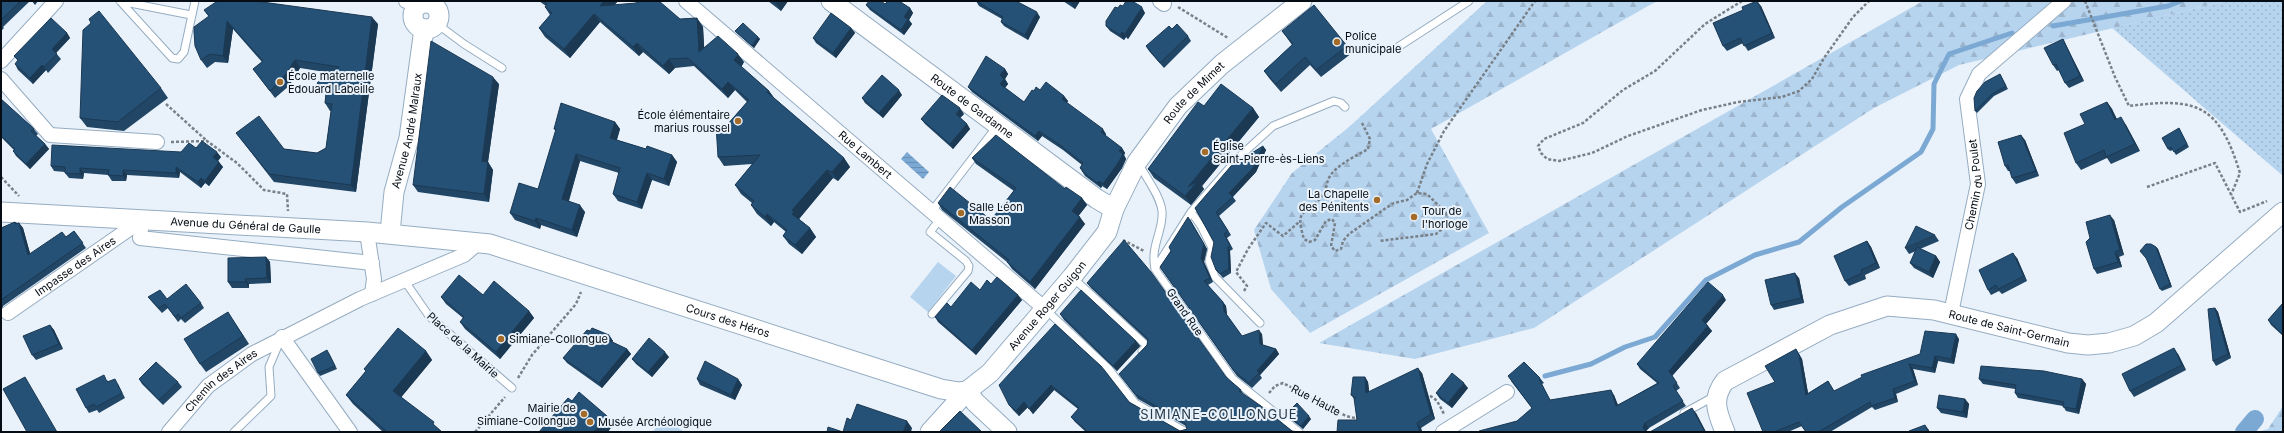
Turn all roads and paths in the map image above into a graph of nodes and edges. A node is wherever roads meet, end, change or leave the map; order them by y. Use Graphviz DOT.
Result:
graph roads {
  1 [pos="56,1"];
  2 [pos="120,1"];
  3 [pos="195,1"];
  4 [pos="686,1"];
  5 [pos="831,1"];
  6 [pos="1302,1"];
  7 [pos="1469,1"];
  8 [pos="1535,1"];
  9 [pos="1742,1"];
  10 [pos="1869,1"];
  11 [pos="2064,1"];
  12 [pos="2085,1"];
  13 [pos="425,3"];
  14 [pos="1162,3"];
  15 [pos="191,15"];
  16 [pos="430,26"];
  17 [pos="1244,47"];
  18 [pos="1398,47"];
  19 [pos="1,61"];
  20 [pos="502,68"];
  21 [pos="1,79"];
  22 [pos="166,104"];
  23 [pos="1345,107"];
  24 [pos="1362,123"];
  25 [pos="998,125"];
  26 [pos="207,141"];
  27 [pos="157,142"];
  28 [pos="1137,162"];
  29 [pos="2146,187"];
  30 [pos="1417,193"];
  31 [pos="2231,194"];
  32 [pos="2277,206"];
  33 [pos="1114,209"];
  34 [pos="1,212"];
  35 [pos="1191,212"];
  36 [pos="937,214"];
  37 [pos="142,220"];
  38 [pos="1299,222"];
  39 [pos="289,228"];
  40 [pos="367,232"];
  41 [pos="1107,232"];
  42 [pos="390,234"];
  43 [pos="1379,241"];
  44 [pos="484,243"];
  45 [pos="1152,256"];
  46 [pos="372,264"];
  47 [pos="1155,269"];
  48 [pos="589,276"];
  49 [pos="1072,277"];
  50 [pos="404,280"];
  51 [pos="1231,295"];
  52 [pos="366,296"];
  53 [pos="1044,308"];
  54 [pos="8,313"];
  55 [pos="932,314"];
  56 [pos="1951,314"];
  57 [pos="1260,324"];
  58 [pos="282,338"];
  59 [pos="1137,356"];
  60 [pos="512,388"];
  61 [pos="967,391"];
  62 [pos="1507,392"];
  63 [pos="1423,395"];
  64 [pos="1716,396"];
  65 [pos="1262,401"];
  66 [pos="1676,417"];
  67 [pos="1363,419"];
  68 [pos="1447,430"];
  69 [pos="169,432"];
  70 [pos="234,432"];
  71 [pos="350,432"];
  72 [pos="475,432"];
  73 [pos="930,432"];
  74 [pos="1007,432"];
  75 [pos="1186,432"];
  76 [pos="1299,432"];
  77 [pos="1725,432"];
  1 -- 19 [label="street"];
  2 -- 15 [label="lane"];
  2 -- 15 [label="lane"];
  3 -- 15 [label="lane"];
  4 -- 36 [label="street, Rue Lambert"];
  5 -- 25 [label="main road, Route de Gardanne"];
  6 -- 17 [label="main road, Route de Mimet"];
  7 -- 18 [label="lane"];
  8 -- 30 [label="path"];
  9 -- 10 [label="path"];
  11 -- 56 [label="street, Chemin du Poulet"];
  12 -- 31 [label="path"];
  13 -- 16 [label="main road, Avenue André Malraux"];
  14 -- 17 [label="path"];
  16 -- 20 [label="lane"];
  16 -- 42 [label="main road, Avenue André Malraux"];
  17 -- 28 [label="main road, Route de Mimet"];
  21 -- 27 [label="street"];
  22 -- 26 [label="path"];
  23 -- 35 [label="lane"];
  24 -- 38 [label="path"];
  25 -- 33 [label="main road, Route de Gardanne"];
  25 -- 36 [label="lane"];
  26 -- 27 [label="path"];
  26 -- 39 [label="path"];
  28 -- 33 [label="main road, Route de Mimet"];
  28 -- 45 [label="lane, Grand Rue"];
  29 -- 31 [label="path"];
  30 -- 38 [label="path"];
  30 -- 43 [label="path"];
  31 -- 32 [label="path"];
  32 -- 56 [label="main road, Route de Saint-Germain"];
  33 -- 41 [label="main road, Avenue Roger Guigon"];
  34 -- 37 [label="main road, Avenue du Général de Gaulle"];
  35 -- 47 [label="lane"];
  35 -- 51 [label="lane"];
  36 -- 53 [label="street, Rue Lambert"];
  36 -- 55 [label="lane"];
  37 -- 39 [label="main road, Avenue du Général de Gaulle"];
  37 -- 46 [label="street"];
  37 -- 54 [label="street, Impasse des Aires"];
  38 -- 51 [label="path"];
  39 -- 40 [label="main road, Avenue du Général de Gaulle"];
  40 -- 42 [label="main road, Avenue du Général de Gaulle"];
  40 -- 46 [label="street"];
  41 -- 45 [label="path"];
  41 -- 49 [label="main road, Avenue Roger Guigon"];
  42 -- 44 [label="main road, Avenue du Général de Gaulle"];
  44 -- 48 [label="main road, Cours des Héros"];
  44 -- 50 [label="street, Chemin des Aires"];
  45 -- 47 [label="lane, Grand Rue"];
  46 -- 52 [label="street"];
  47 -- 65 [label="lane, Grand Rue"];
  48 -- 60 [label="path"];
  48 -- 61 [label="main road, Cours des Héros"];
  49 -- 53 [label="main road, Avenue Roger Guigon"];
  49 -- 59 [label="lane"];
  50 -- 52 [label="street, Chemin des Aires"];
  50 -- 60 [label="lane, Place de la Mairie"];
  51 -- 57 [label="lane"];
  52 -- 58 [label="street, Chemin des Aires"];
  53 -- 61 [label="main road, Avenue Roger Guigon"];
  53 -- 75 [label="lane"];
  56 -- 64 [label="main road, Route de Saint-Germain"];
  58 -- 69 [label="street, Chemin des Aires"];
  58 -- 70 [label="lane"];
  58 -- 71 [label="street"];
  60 -- 72 [label="path"];
  61 -- 73 [label="main road, Avenue Roger Guigon"];
  61 -- 74 [label="main road"];
  62 -- 68 [label="street"];
  63 -- 68 [label="path"];
  64 -- 66 [label="lane"];
  64 -- 77 [label="main road"];
  65 -- 67 [label="path, Rue Haute"];
  65 -- 76 [label="lane, Grand Rue"];
}
